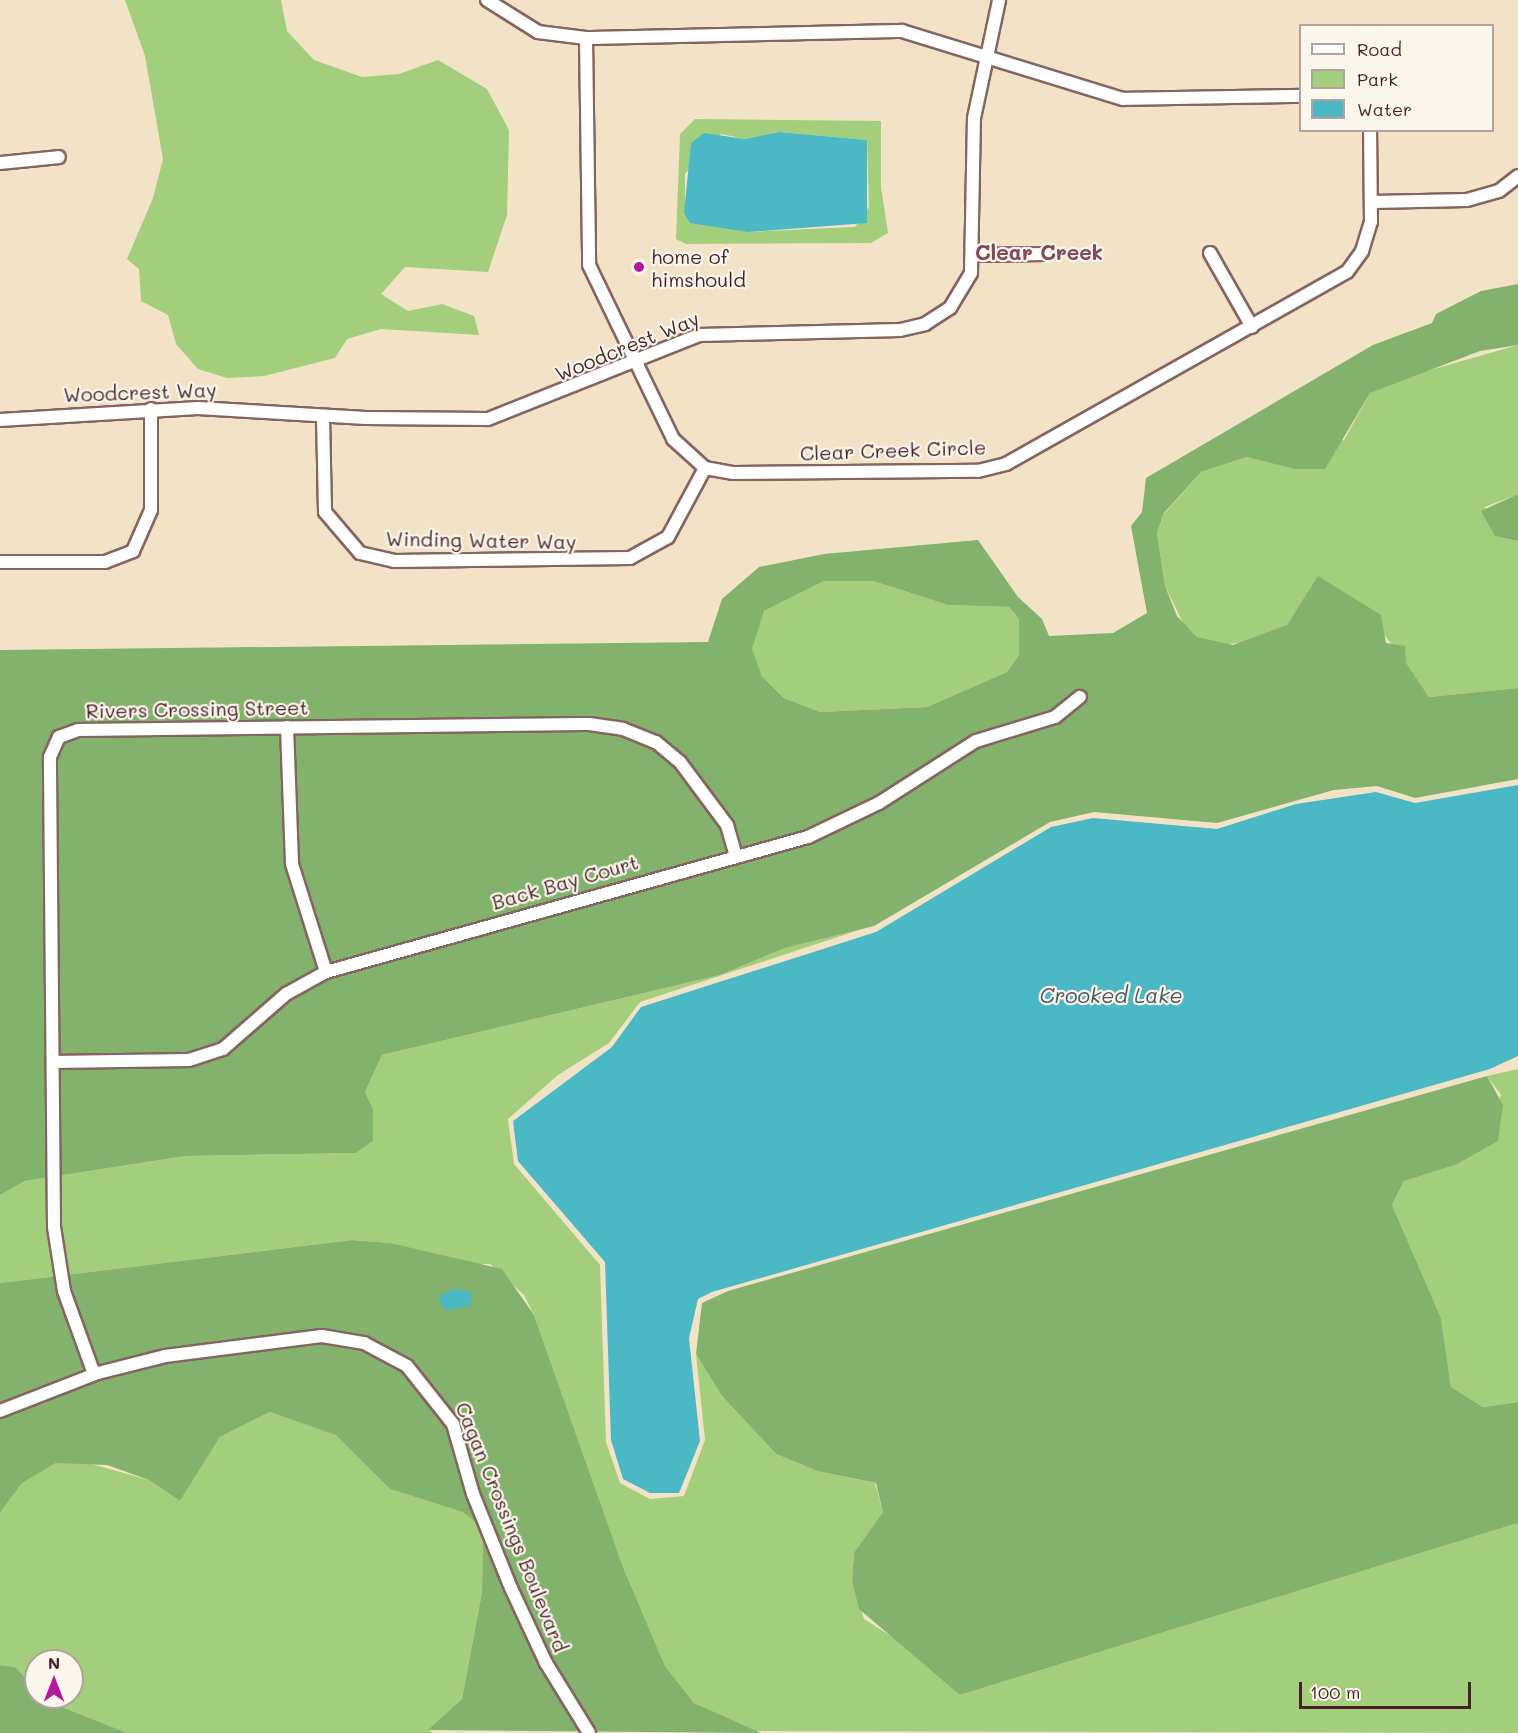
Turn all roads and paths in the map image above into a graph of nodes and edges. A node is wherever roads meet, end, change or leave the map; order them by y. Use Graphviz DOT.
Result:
graph roads {
  1 [pos="487,0"];
  2 [pos="999,0"];
  3 [pos="586,38"];
  4 [pos="988,56"];
  5 [pos="1299,96"];
  6 [pos="1370,132"];
  7 [pos="60,157"];
  8 [pos="0,163"];
  9 [pos="1518,176"];
  10 [pos="1372,202"];
  11 [pos="1210,253"];
  12 [pos="1045,254"];
  13 [pos="974,255"];
  14 [pos="1252,327"];
  15 [pos="636,361"];
  16 [pos="151,409"];
  17 [pos="323,416"];
  18 [pos="0,420"];
  19 [pos="705,468"];
  20 [pos="0,562"];
  21 [pos="1080,697"];
  22 [pos="287,727"];
  23 [pos="736,857"];
  24 [pos="326,972"];
  25 [pos="53,1062"];
  26 [pos="94,1374"];
  27 [pos="0,1411"];
  28 [pos="589,1733"];
  1 -- 3 [label="street"];
  2 -- 4 [label="street, Woodcrest Way"];
  3 -- 4 [label="street"];
  3 -- 15 [label="street"];
  4 -- 5 [label="street"];
  4 -- 13 [label="street, Woodcrest Way"];
  6 -- 10 [label="street, Clear Creek Circle"];
  7 -- 8 [label="street"];
  9 -- 10 [label="street"];
  10 -- 14 [label="street, Clear Creek Circle"];
  11 -- 14 [label="street"];
  12 -- 13 [label="street"];
  13 -- 15 [label="street, Woodcrest Way"];
  14 -- 19 [label="street, Clear Creek Circle"];
  15 -- 17 [label="street, Woodcrest Way"];
  15 -- 19 [label="street"];
  16 -- 17 [label="street, Woodcrest Way"];
  16 -- 18 [label="street, Woodcrest Way"];
  16 -- 20 [label="street"];
  17 -- 19 [label="street, Winding Water Way"];
  21 -- 23 [label="street, Back Bay Court"];
  22 -- 23 [label="street, Rivers Crossing Street"];
  22 -- 24 [label="street"];
  22 -- 25 [label="street, Rivers Crossing Street"];
  23 -- 24 [label="street, Back Bay Court"];
  24 -- 25 [label="street, Back Bay Court"];
  25 -- 26 [label="street, Rivers Crossing Street"];
  26 -- 27 [label="street, Cagan Crossings Boulevard"];
  26 -- 28 [label="street, Cagan Crossings Boulevard"];
}
